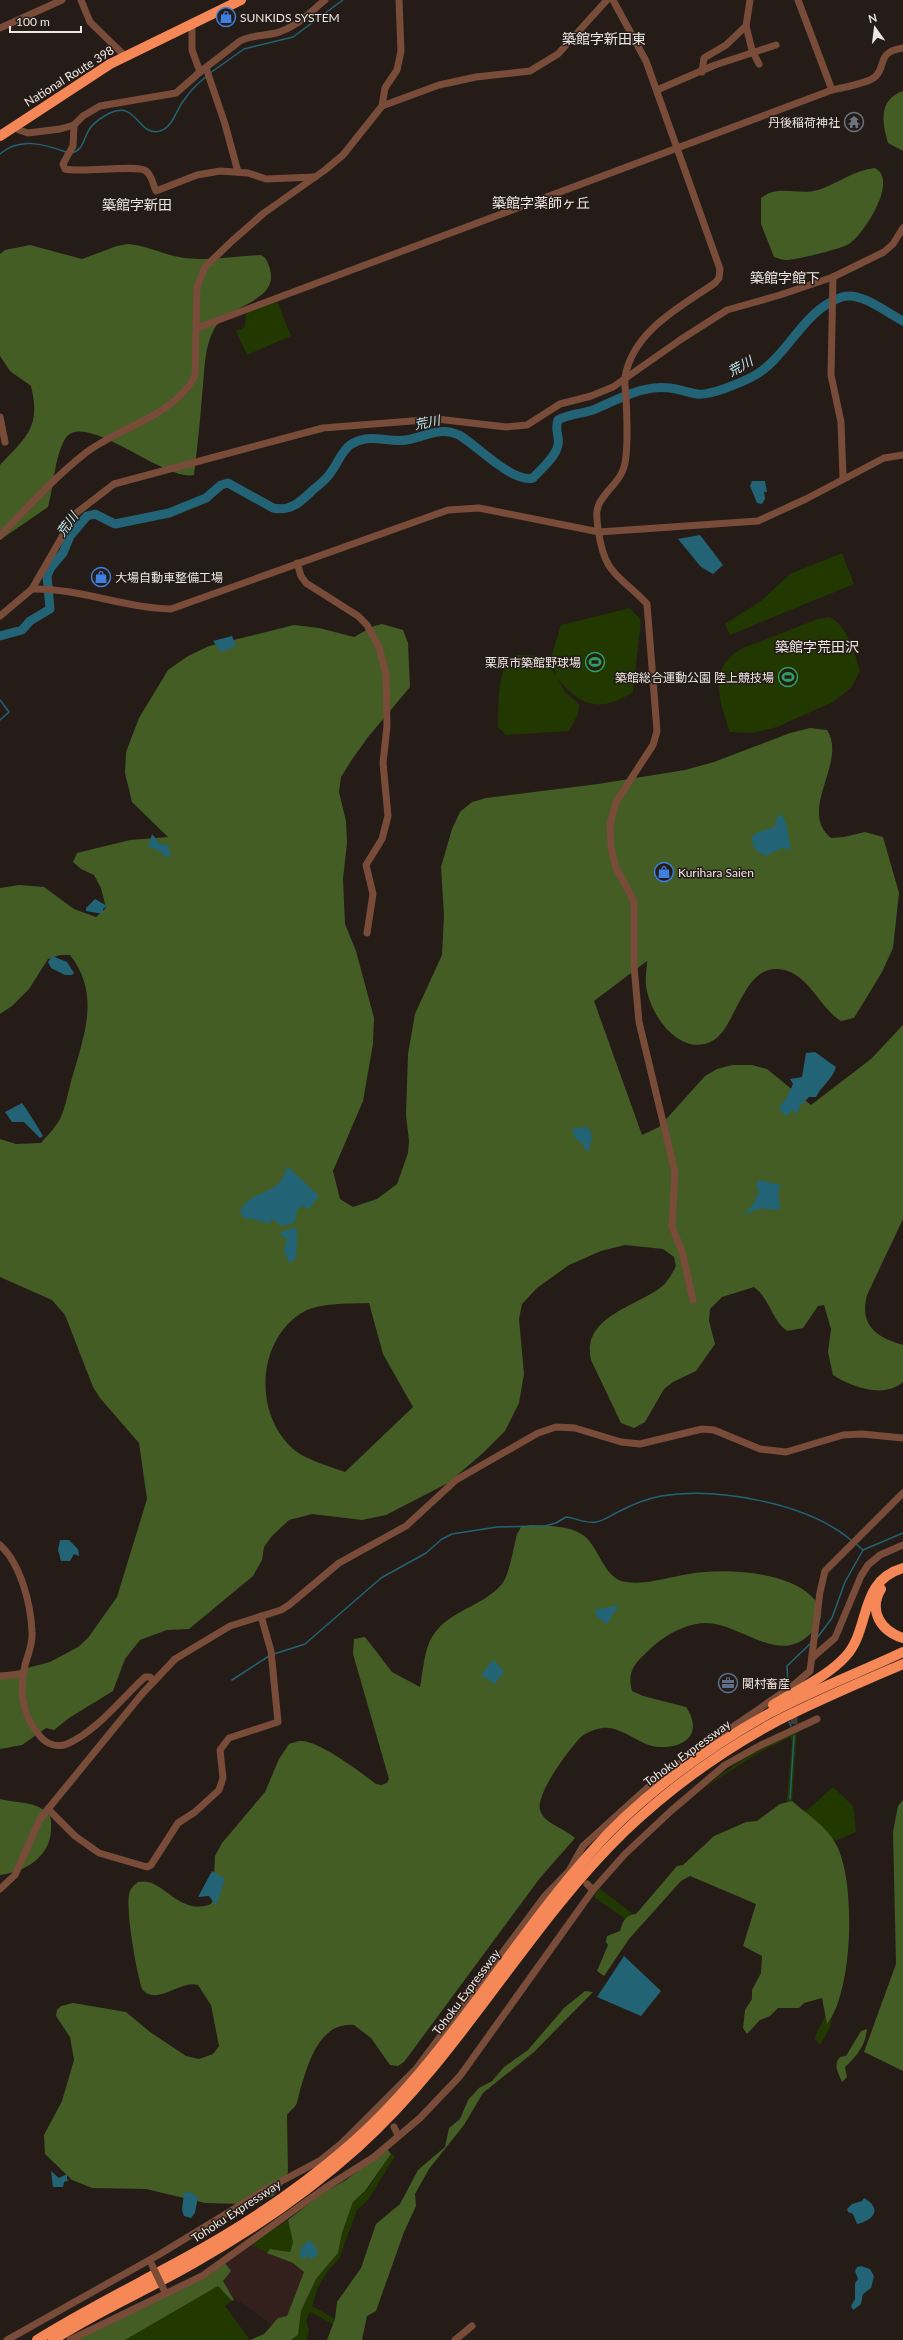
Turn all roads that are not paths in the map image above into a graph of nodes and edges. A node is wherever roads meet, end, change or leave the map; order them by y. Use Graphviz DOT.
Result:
graph roads {
  1 [pos="62,0"];
  2 [pos="81,0"];
  3 [pos="241,0"];
  4 [pos="325,0"];
  5 [pos="399,0"];
  6 [pos="607,0"];
  7 [pos="613,0"];
  8 [pos="750,0"];
  9 [pos="798,0"];
  10 [pos="192,24"];
  11 [pos="746,26"];
  12 [pos="0,28"];
  13 [pos="776,45"];
  14 [pos="903,48"];
  15 [pos="754,53"];
  16 [pos="125,56"];
  17 [pos="759,64"];
  18 [pos="206,72"];
  19 [pos="702,72"];
  20 [pos="657,90"];
  21 [pos="832,90"];
  22 [pos="382,106"];
  23 [pos="18,124"];
  24 [pos="74,125"];
  25 [pos="0,136"];
  26 [pos="678,148"];
  27 [pos="238,172"];
  28 [pos="316,177"];
  29 [pos="903,228"];
  30 [pos="833,277"];
  31 [pos="197,328"];
  32 [pos="625,378"];
  33 [pos="0,417"];
  34 [pos="5,442"];
  35 [pos="903,454"];
  36 [pos="843,478"];
  37 [pos="599,532"];
  38 [pos="0,536"];
  39 [pos="297,564"];
  40 [pos="32,590"];
  41 [pos="0,616"];
  42 [pos="367,933"];
  43 [pos="693,1300"];
  44 [pos="903,1438"];
  45 [pos="903,1493"];
  46 [pos="0,1545"];
  47 [pos="903,1545"];
  48 [pos="903,1568"];
  49 [pos="903,1573"];
  50 [pos="261,1616"];
  51 [pos="903,1638"];
  52 [pos="903,1652"];
  53 [pos="813,1656"];
  54 [pos="903,1664"];
  55 [pos="903,1667"];
  56 [pos="23,1674"];
  57 [pos="0,1676"];
  58 [pos="866,1680"];
  59 [pos="154,1681"];
  60 [pos="817,1719"];
  61 [pos="700,1758"];
  62 [pos="48,1809"];
  63 [pos="587,1884"];
  64 [pos="0,1888"];
  65 [pos="593,1890"];
  66 [pos="394,2127"];
  67 [pos="398,2135"];
  68 [pos="149,2262"];
  69 [pos="165,2292"];
  70 [pos="472,2326"];
  71 [pos="7,2340"];
  72 [pos="37,2340"];
  73 [pos="53,2340"];
  74 [pos="70,2340"];
  75 [pos="455,2340"];
  1 -- 12 [label="street"];
  2 -- 16 [label="street"];
  3 -- 10 [label="highway, National Route 398"];
  4 -- 18 [label="street"];
  5 -- 22 [label="street"];
  6 -- 22 [label="street"];
  7 -- 20 [label="street"];
  8 -- 11 [label="street"];
  9 -- 21 [label="street"];
  10 -- 16 [label="highway, National Route 398"];
  10 -- 18 [label="street"];
  11 -- 15 [label="street"];
  11 -- 19 [label="street"];
  13 -- 15 [label="street"];
  14 -- 21 [label="street"];
  15 -- 17 [label="street"];
  15 -- 19 [label="street"];
  16 -- 23 [label="highway, National Route 398"];
  18 -- 24 [label="street"];
  18 -- 27 [label="street"];
  19 -- 20 [label="street"];
  20 -- 26 [label="street"];
  21 -- 26 [label="street"];
  22 -- 28 [label="street"];
  23 -- 24 [label="street"];
  23 -- 25 [label="highway, National Route 398"];
  24 -- 27 [label="street"];
  26 -- 31 [label="street"];
  26 -- 32 [label="street"];
  27 -- 28 [label="street"];
  28 -- 31 [label="street"];
  29 -- 30 [label="street"];
  30 -- 32 [label="street"];
  30 -- 36 [label="street"];
  31 -- 38 [label="street"];
  32 -- 37 [label="street"];
  32 -- 40 [label="street"];
  33 -- 34 [label="street"];
  35 -- 36 [label="street"];
  36 -- 37 [label="street"];
  37 -- 39 [label="street"];
  37 -- 43 [label="street"];
  39 -- 40 [label="street"];
  39 -- 42 [label="street"];
  40 -- 41 [label="street"];
  44 -- 50 [label="street"];
  45 -- 53 [label="street"];
  46 -- 56 [label="street"];
  47 -- 53 [label="street"];
  48 -- 61 [label="highway"];
  49 -- 51 [label="highway"];
  50 -- 59 [label="street"];
  50 -- 62 [label="street"];
  52 -- 61 [label="highway, Tohoku Expressway"];
  53 -- 68 [label="street"];
  54 -- 58 [label="highway, Tohoku Expressway"];
  55 -- 58 [label="highway"];
  56 -- 57 [label="street"];
  56 -- 59 [label="street"];
  58 -- 73 [label="highway, Tohoku Expressway"];
  59 -- 62 [label="street"];
  60 -- 65 [label="street"];
  61 -- 72 [label="highway, Tohoku Expressway"];
  62 -- 64 [label="street"];
  63 -- 65 [label="street"];
  65 -- 67 [label="street"];
  66 -- 67 [label="street"];
  67 -- 69 [label="street"];
  68 -- 69 [label="street, bridge"];
  68 -- 71 [label="street"];
  69 -- 74 [label="street"];
  70 -- 75 [label="street"];
}
